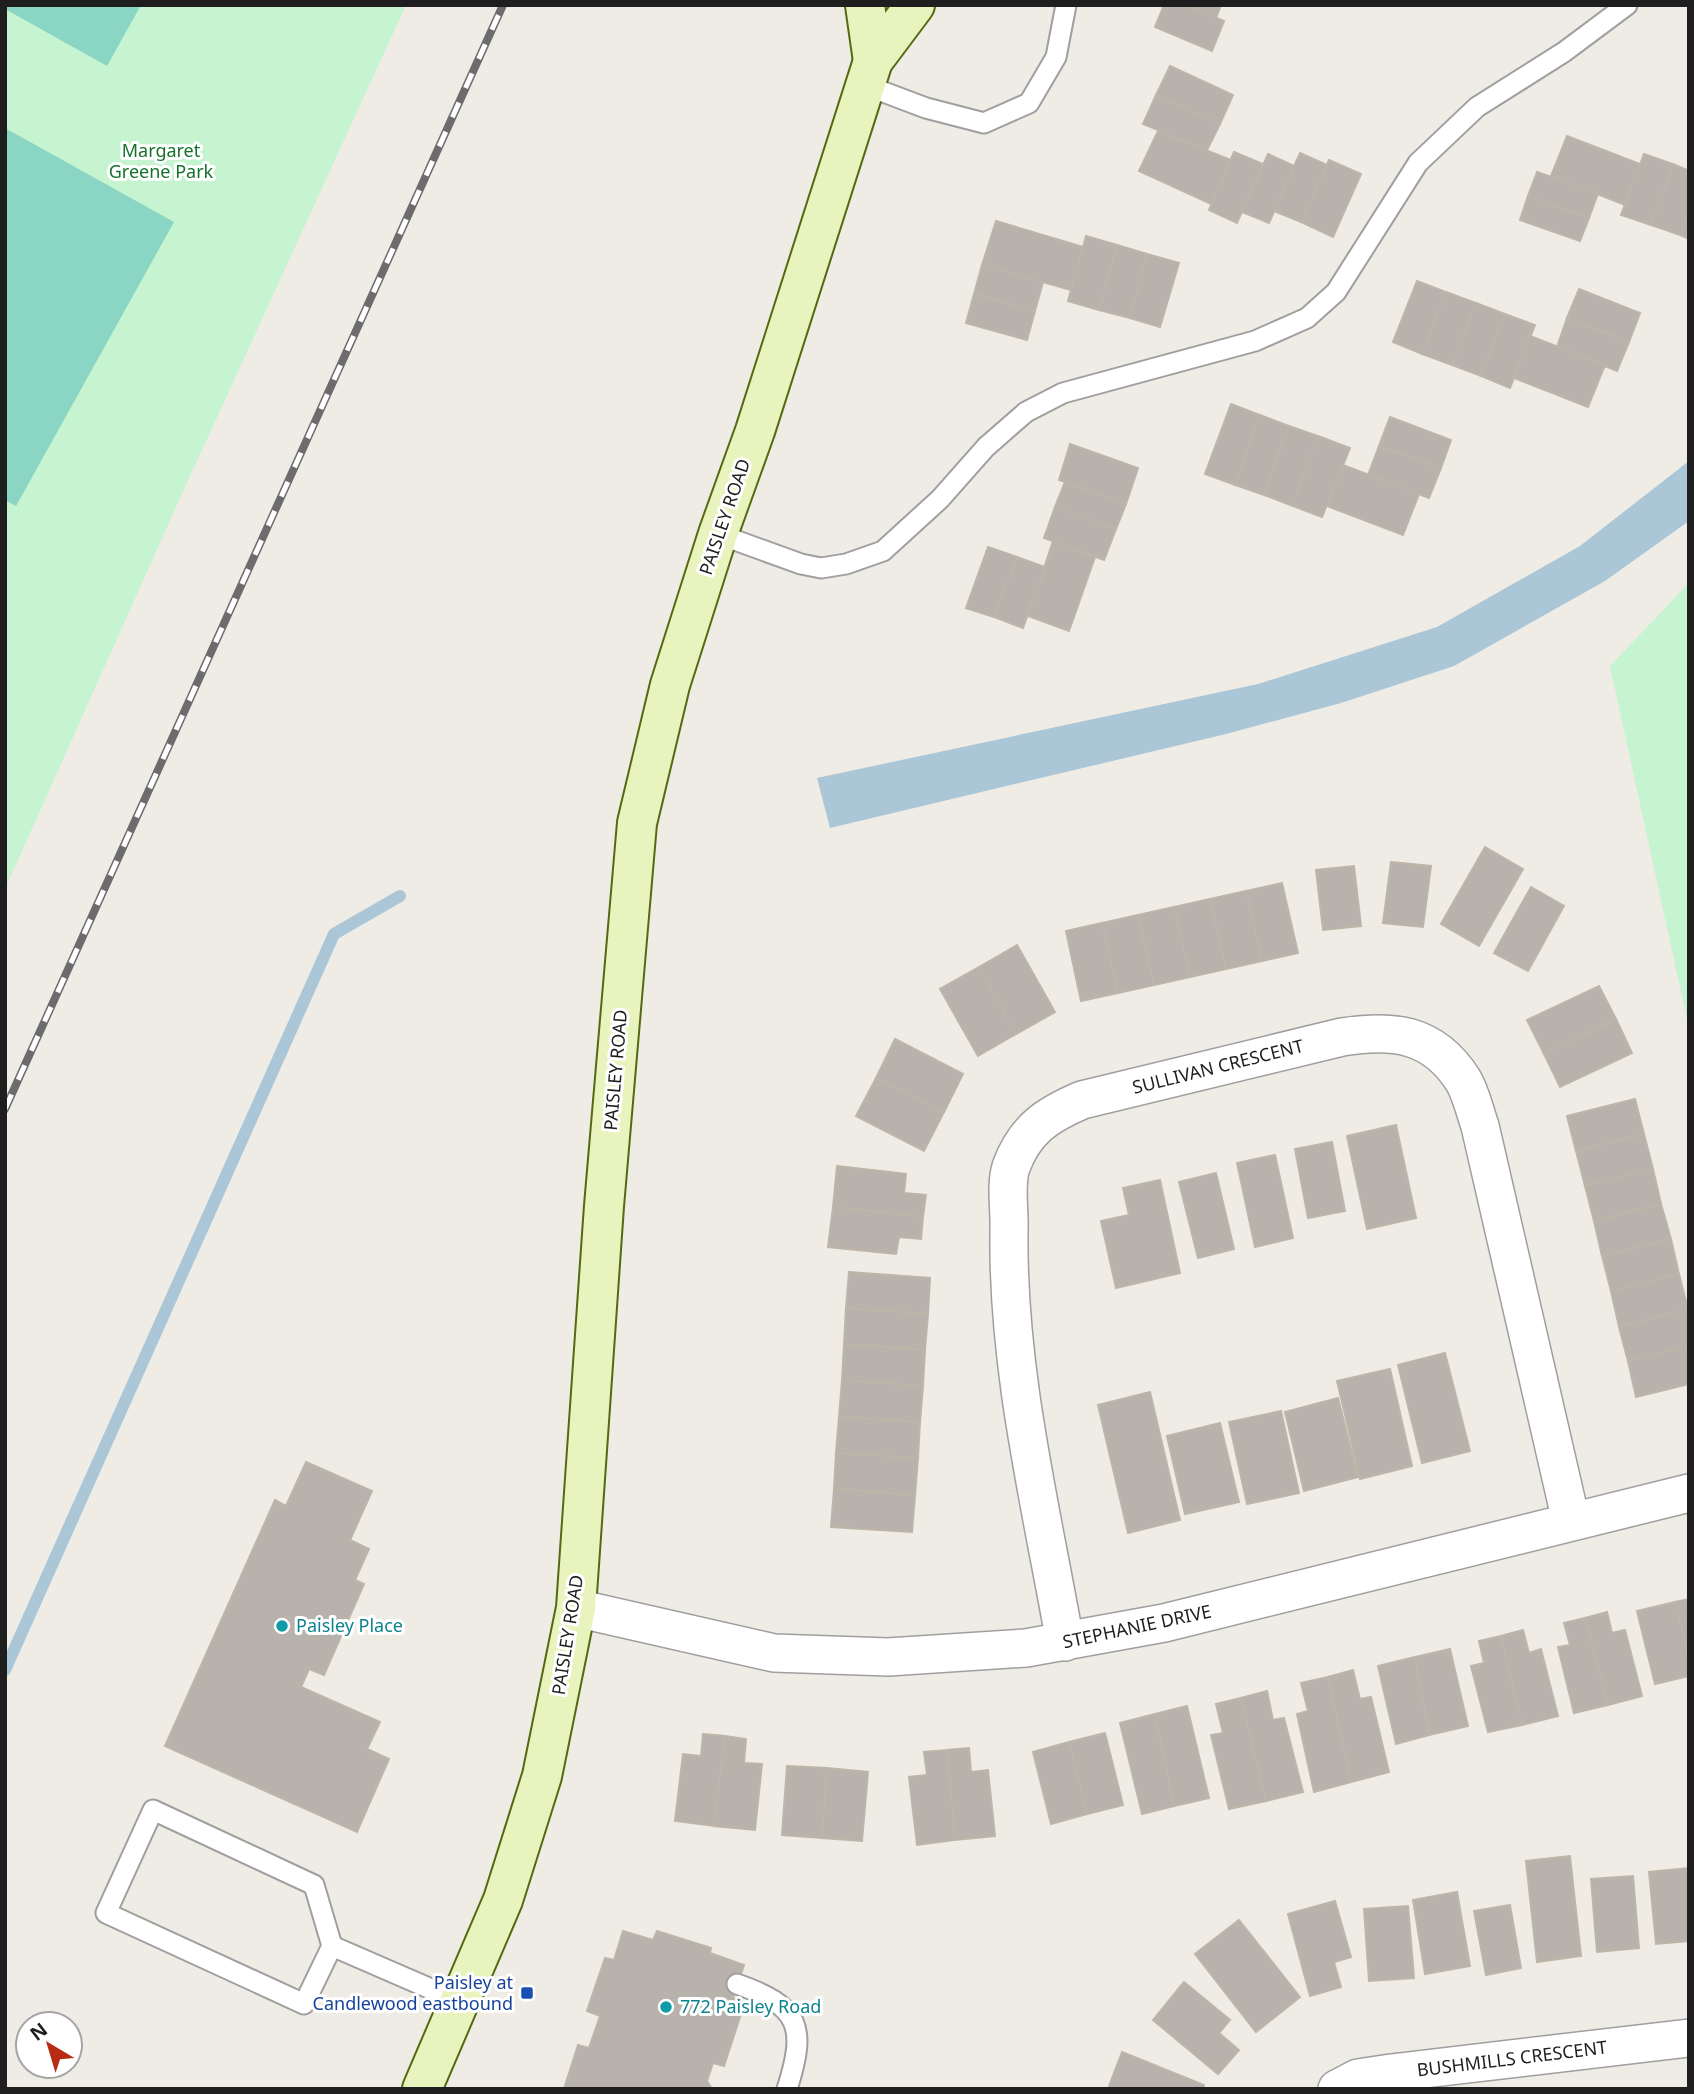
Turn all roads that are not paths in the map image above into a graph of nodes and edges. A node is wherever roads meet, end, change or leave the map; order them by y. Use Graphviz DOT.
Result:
graph roads {
  1 [pos="865,5"];
  2 [pos="915,5"];
  3 [pos="1066,5"];
  4 [pos="1628,5"];
  5 [pos="869,73"];
  6 [pos="718,534"];
  7 [pos="1689,1493"];
  8 [pos="1571,1521"];
  9 [pos="576,1608"];
  10 [pos="1066,1642"];
  11 [pos="332,1947"];
  12 [pos="737,1984"];
  13 [pos="461,2002"];
  14 [pos="1689,2038"];
  15 [pos="422,2089"];
  16 [pos="788,2089"];
  17 [pos="1337,2089"];
  1 -- 5 [label="main road, PAISLEY ROAD"];
  2 -- 5 [label="main road, PAISLEY ROAD"];
  3 -- 5 [label="lane"];
  4 -- 6 [label="lane"];
  5 -- 6 [label="main road, PAISLEY ROAD"];
  6 -- 9 [label="main road, PAISLEY ROAD"];
  7 -- 8 [label="street, STEPHANIE DRIVE"];
  8 -- 10 [label="street, STEPHANIE DRIVE"];
  8 -- 10 [label="street, SULLIVAN CRESCENT"];
  9 -- 10 [label="street, STEPHANIE DRIVE"];
  9 -- 13 [label="main road, PAISLEY ROAD"];
  11 -- 11 [label="lane"];
  11 -- 13 [label="lane"];
  12 -- 16 [label="lane"];
  13 -- 15 [label="main road, PAISLEY ROAD"];
  14 -- 17 [label="street, BUSHMILLS CRESCENT"];
}
